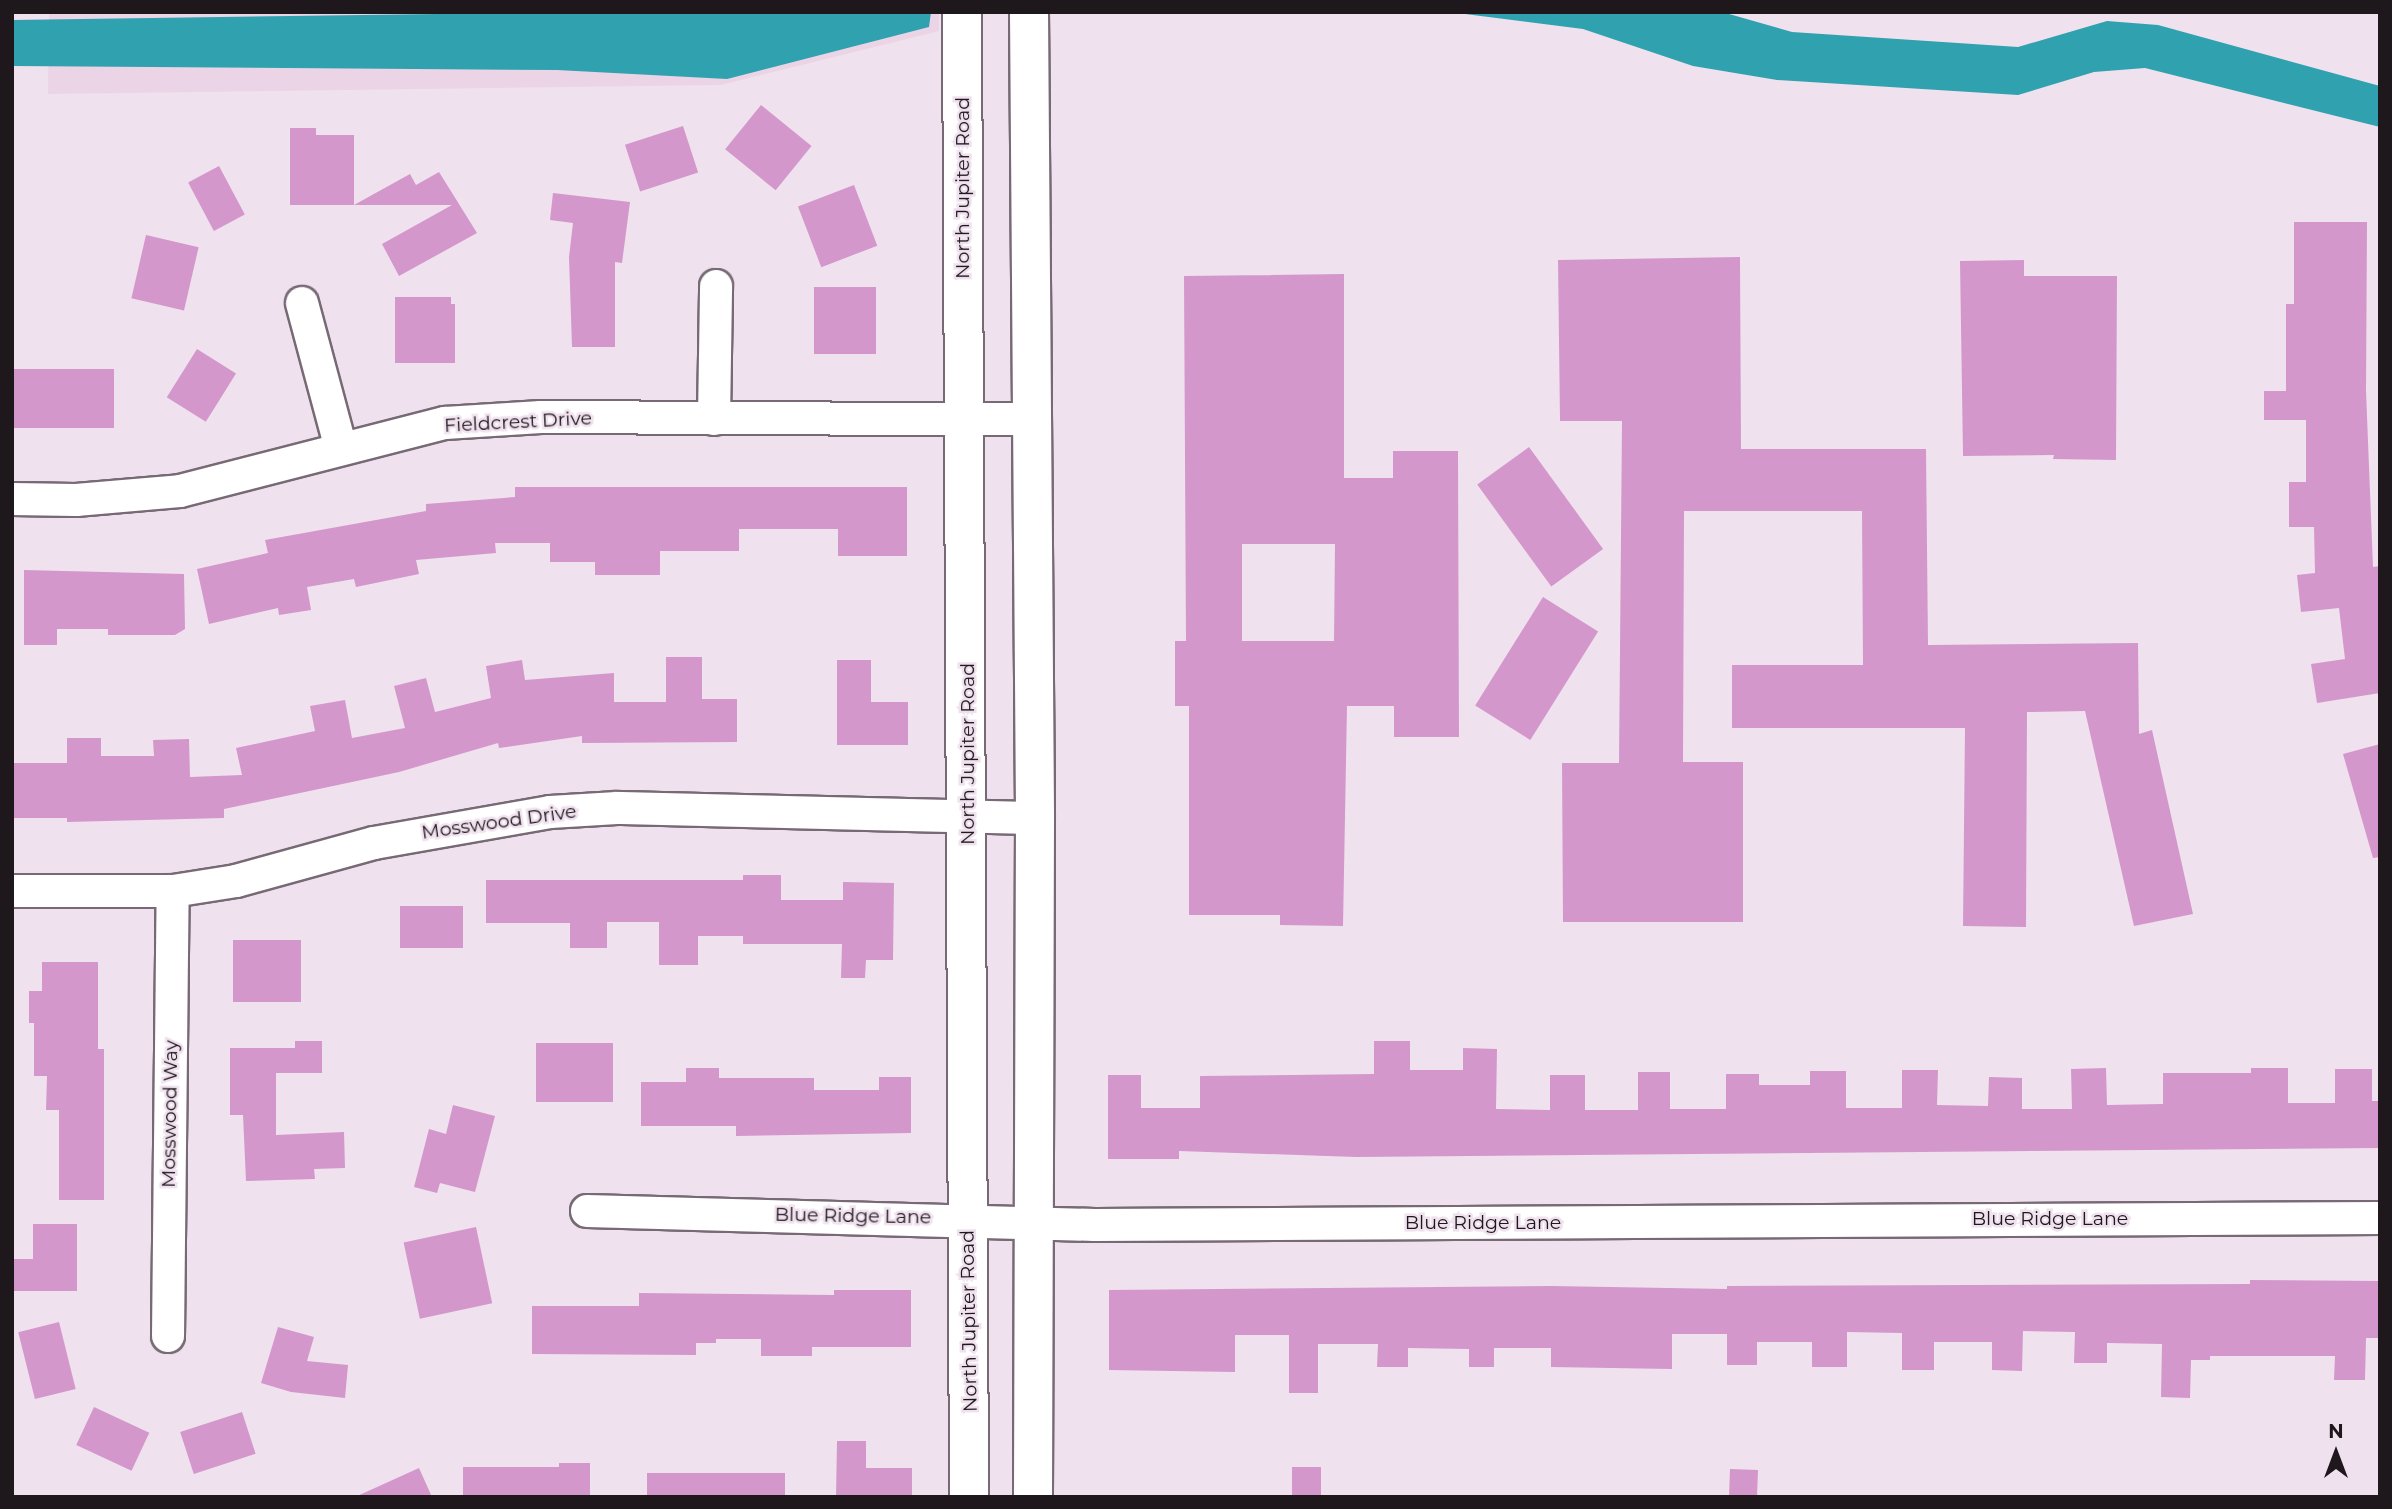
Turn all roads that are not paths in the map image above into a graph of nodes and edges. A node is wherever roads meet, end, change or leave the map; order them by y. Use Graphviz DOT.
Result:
graph roads {
  1 [pos="962,12"];
  2 [pos="1029,12"];
  3 [pos="716,286"];
  4 [pos="302,303"];
  5 [pos="714,419"];
  6 [pos="1032,420"];
  7 [pos="963,421"];
  8 [pos="341,449"];
  9 [pos="12,499"];
  10 [pos="968,817"];
  11 [pos="1035,818"];
  12 [pos="12,891"];
  13 [pos="173,891"];
  14 [pos="587,1210"];
  15 [pos="2380,1217"];
  16 [pos="968,1219"];
  17 [pos="1032,1222"];
  18 [pos="168,1336"];
  19 [pos="969,1497"];
  20 [pos="1033,1497"];
  1 -- 7 [label="main road, North Jupiter Road"];
  2 -- 6 [label="main road"];
  3 -- 5 [label="street"];
  4 -- 8 [label="street"];
  5 -- 7 [label="street, Fieldcrest Drive"];
  5 -- 8 [label="street, Fieldcrest Drive"];
  6 -- 7 [label="street, Fieldcrest Drive"];
  6 -- 11 [label="main road"];
  7 -- 10 [label="main road, North Jupiter Road"];
  8 -- 9 [label="street, Fieldcrest Drive"];
  10 -- 11 [label="street, Mosswood Drive"];
  10 -- 13 [label="street, Mosswood Drive"];
  10 -- 16 [label="main road, North Jupiter Road"];
  11 -- 17 [label="main road"];
  12 -- 13 [label="street, Mosswood Drive"];
  13 -- 18 [label="street, Mosswood Way"];
  14 -- 16 [label="street, Blue Ridge Lane"];
  15 -- 17 [label="street, Blue Ridge Lane"];
  16 -- 17 [label="street, Blue Ridge Lane"];
  16 -- 19 [label="main road, North Jupiter Road"];
  17 -- 20 [label="main road"];
}
